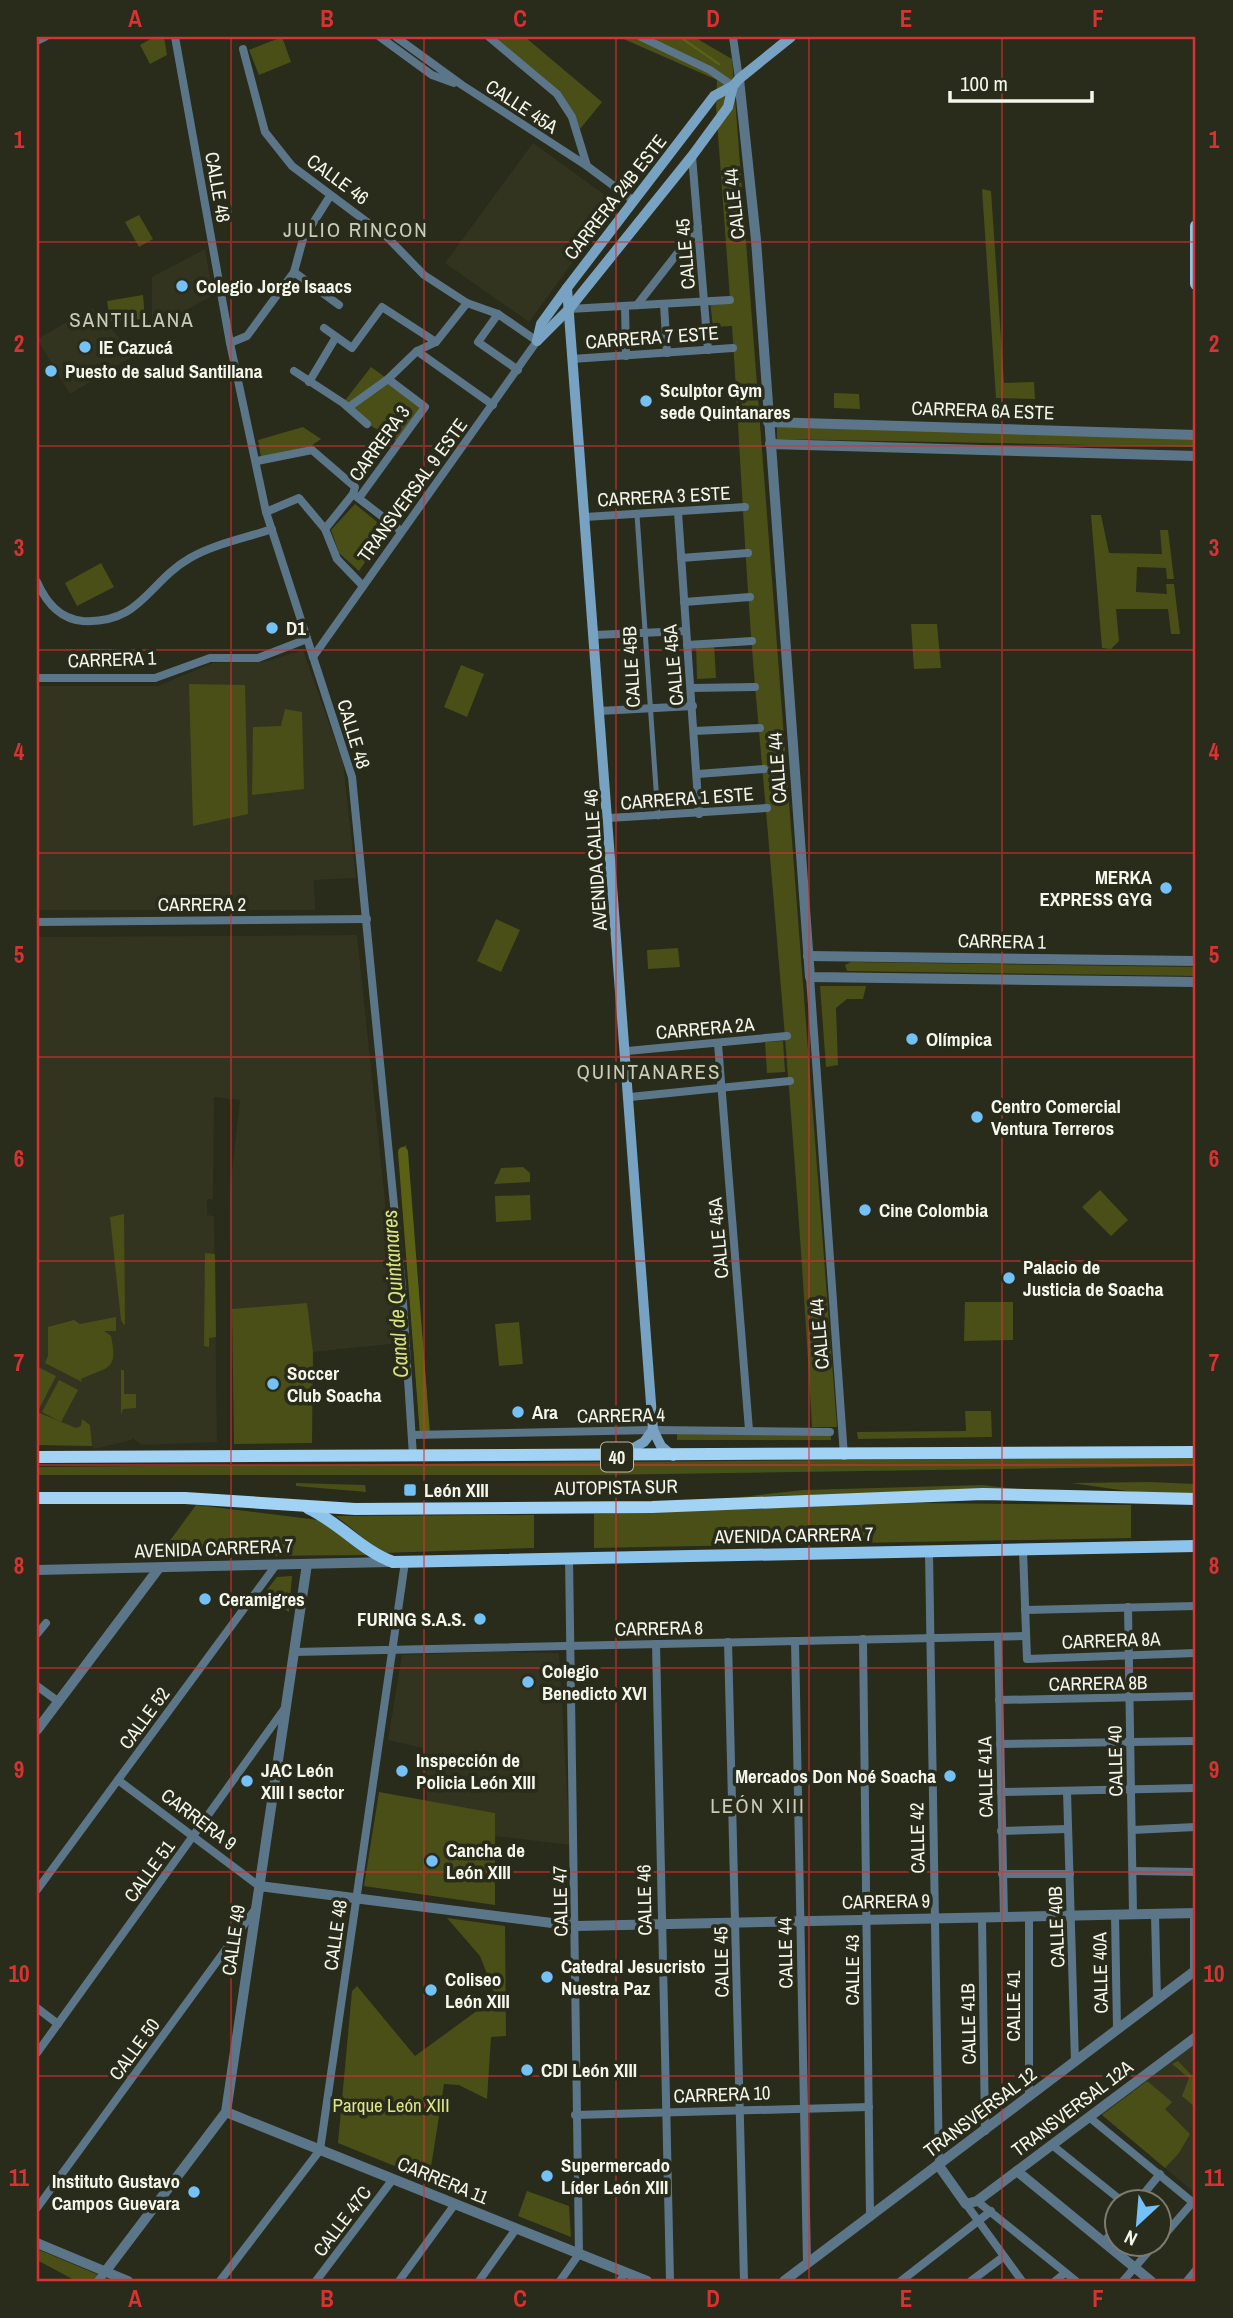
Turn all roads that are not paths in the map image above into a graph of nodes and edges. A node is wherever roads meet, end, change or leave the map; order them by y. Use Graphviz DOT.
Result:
graph roads {
  1 [pos="45,37"];
  2 [pos="175,37"];
  3 [pos="380,37"];
  4 [pos="396,37"];
  5 [pos="489,37"];
  6 [pos="641,37"];
  7 [pos="733,37"];
  8 [pos="791,37"];
  9 [pos="37,41"];
  10 [pos="243,49"];
  11 [pos="435,71"];
  12 [pos="736,83"];
  13 [pos="692,156"];
  14 [pos="587,166"];
  15 [pos="330,196"];
  16 [pos="634,201"];
  17 [pos="1196,226"];
  18 [pos="698,227"];
  19 [pos="294,272"];
  20 [pos="1196,284"];
  21 [pos="567,288"];
  22 [pos="730,300"];
  23 [pos="705,302"];
  24 [pos="467,303"];
  25 [pos="339,305"];
  26 [pos="637,305"];
  27 [pos="664,305"];
  28 [pos="625,306"];
  29 [pos="569,309"];
  30 [pos="498,314"];
  31 [pos="324,328"];
  32 [pos="336,337"];
  33 [pos="537,341"];
  34 [pos="436,342"];
  35 [pos="230,343"];
  36 [pos="733,348"];
  37 [pos="708,350"];
  38 [pos="417,351"];
  39 [pos="667,353"];
  40 [pos="626,356"];
  41 [pos="572,359"];
  42 [pos="518,370"];
  43 [pos="294,371"];
  44 [pos="388,379"];
  45 [pos="309,382"];
  46 [pos="493,405"];
  47 [pos="349,407"];
  48 [pos="768,422"];
  49 [pos="367,424"];
  50 [pos="1196,435"];
  51 [pos="770,444"];
  52 [pos="1196,456"];
  53 [pos="257,461"];
  54 [pos="356,496"];
  55 [pos="745,508"];
  56 [pos="265,512"];
  57 [pos="678,512"];
  58 [pos="636,515"];
  59 [pos="585,517"];
  60 [pos="272,529"];
  61 [pos="325,529"];
  62 [pos="401,531"];
  63 [pos="748,553"];
  64 [pos="681,558"];
  65 [pos="37,582"];
  66 [pos="363,586"];
  67 [pos="750,597"];
  68 [pos="684,603"];
  69 [pos="645,631"];
  70 [pos="686,631"];
  71 [pos="594,635"];
  72 [pos="307,639"];
  73 [pos="752,641"];
  74 [pos="687,645"];
  75 [pos="313,657"];
  76 [pos="37,678"];
  77 [pos="755,687"];
  78 [pos="691,688"];
  79 [pos="693,705"];
  80 [pos="649,709"];
  81 [pos="599,711"];
  82 [pos="760,728"];
  83 [pos="694,731"];
  84 [pos="764,769"];
  85 [pos="698,774"];
  86 [pos="767,808"];
  87 [pos="699,814"];
  88 [pos="658,817"];
  89 [pos="609,818"];
  90 [pos="367,919"];
  91 [pos="37,922"];
  92 [pos="808,956"];
  93 [pos="845,957"];
  94 [pos="1196,961"];
  95 [pos="810,977"];
  96 [pos="845,977"];
  97 [pos="1196,982"];
  98 [pos="787,1036"];
  99 [pos="718,1044"];
  100 [pos="626,1051"];
  101 [pos="790,1081"];
  102 [pos="722,1088"];
  103 [pos="630,1097"];
  104 [pos="653,1430"];
  105 [pos="749,1430"];
  106 [pos="830,1432"];
  107 [pos="412,1435"];
  108 [pos="1196,1452"];
  109 [pos="413,1456"];
  110 [pos="673,1456"];
  111 [pos="844,1456"];
  112 [pos="37,1457"];
  113 [pos="615,1457"];
  114 [pos="37,1498"];
  115 [pos="1196,1499"];
  116 [pos="308,1508"];
  117 [pos="1196,1546"];
  118 [pos="1023,1550"];
  119 [pos="929,1552"];
  120 [pos="569,1558"];
  121 [pos="399,1562"];
  122 [pos="307,1564"];
  123 [pos="276,1565"];
  124 [pos="159,1568"];
  125 [pos="37,1570"];
  126 [pos="1196,1606"];
  127 [pos="1128,1607"];
  128 [pos="1025,1609"];
  129 [pos="41,1623"];
  130 [pos="37,1634"];
  131 [pos="1026,1636"];
  132 [pos="998,1637"];
  133 [pos="930,1638"];
  134 [pos="863,1640"];
  135 [pos="795,1641"];
  136 [pos="728,1642"];
  137 [pos="656,1644"];
  138 [pos="570,1646"];
  139 [pos="392,1650"];
  140 [pos="294,1652"];
  141 [pos="1196,1653"];
  142 [pos="1129,1656"];
  143 [pos="37,1686"];
  144 [pos="1196,1696"];
  145 [pos="1130,1698"];
  146 [pos="999,1700"];
  147 [pos="60,1702"];
  148 [pos="285,1708"];
  149 [pos="37,1730"];
  150 [pos="1196,1741"];
  151 [pos="1130,1742"];
  152 [pos="1000,1744"];
  153 [pos="118,1780"];
  154 [pos="1196,1788"];
  155 [pos="1131,1789"];
  156 [pos="1067,1791"];
  157 [pos="1001,1792"];
  158 [pos="1196,1827"];
  159 [pos="1068,1829"];
  160 [pos="1132,1830"];
  161 [pos="1001,1831"];
  162 [pos="193,1836"];
  163 [pos="1133,1871"];
  164 [pos="1196,1872"];
  165 [pos="1002,1874"];
  166 [pos="1070,1874"];
  167 [pos="259,1885"];
  168 [pos="37,1890"];
  169 [pos="356,1898"];
  170 [pos="256,1908"];
  171 [pos="1155,1913"];
  172 [pos="1195,1913"];
  173 [pos="1115,1914"];
  174 [pos="1133,1914"];
  175 [pos="1071,1915"];
  176 [pos="1029,1916"];
  177 [pos="934,1917"];
  178 [pos="982,1917"];
  179 [pos="1004,1917"];
  180 [pos="868,1919"];
  181 [pos="802,1920"];
  182 [pos="736,1921"];
  183 [pos="660,1922"];
  184 [pos="576,1926"];
  185 [pos="1195,1971"];
  186 [pos="1157,2000"];
  187 [pos="37,2008"];
  188 [pos="58,2024"];
  189 [pos="1117,2030"];
  190 [pos="1196,2037"];
  191 [pos="37,2053"];
  192 [pos="1075,2062"];
  193 [pos="1029,2097"];
  194 [pos="869,2107"];
  195 [pos="805,2109"];
  196 [pos="739,2110"];
  197 [pos="226,2112"];
  198 [pos="664,2113"];
  199 [pos="575,2115"];
  200 [pos="1089,2117"];
  201 [pos="985,2131"];
  202 [pos="1052,2145"];
  203 [pos="320,2150"];
  204 [pos="939,2165"];
  205 [pos="1017,2171"];
  206 [pos="1160,2174"];
  207 [pos="393,2179"];
  208 [pos="1105,2188"];
  209 [pos="1148,2188"];
  210 [pos="977,2201"];
  211 [pos="1195,2203"];
  212 [pos="455,2204"];
  213 [pos="966,2204"];
  214 [pos="37,2208"];
  215 [pos="991,2211"];
  216 [pos="870,2217"];
  217 [pos="978,2222"];
  218 [pos="1174,2225"];
  219 [pos="516,2229"];
  220 [pos="1104,2242"];
  221 [pos="37,2243"];
  222 [pos="579,2254"];
  223 [pos="1003,2257"];
  224 [pos="1124,2258"];
  225 [pos="1143,2258"];
  226 [pos="807,2264"];
  227 [pos="1135,2267"];
  228 [pos="1196,2270"];
  229 [pos="105,2272"];
  230 [pos="1065,2273"];
  231 [pos="622,2277"];
  232 [pos="98,2281"];
  233 [pos="128,2281"];
  234 [pos="220,2281"];
  235 [pos="316,2281"];
  236 [pos="400,2281"];
  237 [pos="479,2281"];
  238 [pos="560,2281"];
  239 [pos="647,2281"];
  240 [pos="670,2281"];
  241 [pos="744,2281"];
  242 [pos="784,2281"];
  243 [pos="901,2281"];
  244 [pos="971,2281"];
  245 [pos="1022,2281"];
  246 [pos="1055,2281"];
  247 [pos="1076,2281"];
  248 [pos="1122,2281"];
  249 [pos="1151,2281"];
  250 [pos="1187,2281"];
  1 -- 9 [label="street"];
  2 -- 35 [label="street, CALLE 48"];
  3 -- 11 [label="street, CALLE 45A"];
  4 -- 11 [label="street, CALLE 45A"];
  5 -- 14 [label="street"];
  6 -- 12 [label="street"];
  7 -- 12 [label="street"];
  8 -- 12 [label="main road, CARRERA 24B ESTE"];
  10 -- 15 [label="street, CALLE 46"];
  11 -- 14 [label="street, CALLE 45A"];
  12 -- 13 [label="main road"];
  12 -- 16 [label="main road, CARRERA 24B ESTE"];
  12 -- 48 [label="street, CALLE 44"];
  13 -- 18 [label="street, CALLE 45"];
  13 -- 29 [label="main road"];
  14 -- 16 [label="street, CALLE 45A"];
  15 -- 19 [label="street"];
  15 -- 24 [label="street, CALLE 46"];
  16 -- 21 [label="main road, CARRERA 24B ESTE"];
  17 -- 20 [label="main road"];
  18 -- 23 [label="street, CALLE 45"];
  18 -- 26 [label="street"];
  19 -- 25 [label="street"];
  19 -- 35 [label="street"];
  21 -- 29 [label="main road, AVENIDA CALLE 46"];
  21 -- 33 [label="main road, CARRERA 24B ESTE"];
  22 -- 23 [label="street"];
  23 -- 27 [label="street"];
  23 -- 37 [label="street, CALLE 45"];
  24 -- 30 [label="street, CALLE 46"];
  24 -- 34 [label="street"];
  26 -- 27 [label="street"];
  26 -- 28 [label="street"];
  27 -- 39 [label="street"];
  28 -- 29 [label="street"];
  28 -- 40 [label="street"];
  29 -- 33 [label="main road"];
  29 -- 41 [label="main road, AVENIDA CALLE 46"];
  30 -- 33 [label="street, CALLE 46"];
  30 -- 42 [label="street"];
  31 -- 32 [label="street"];
  32 -- 34 [label="street"];
  32 -- 45 [label="street"];
  33 -- 42 [label="street, TRANSVERSAL 9 ESTE"];
  34 -- 38 [label="street"];
  35 -- 53 [label="street, CALLE 48"];
  36 -- 37 [label="street, CARRERA 7 ESTE"];
  37 -- 39 [label="street, CARRERA 7 ESTE"];
  38 -- 44 [label="street"];
  38 -- 46 [label="street"];
  39 -- 40 [label="street, CARRERA 7 ESTE"];
  40 -- 41 [label="street, CARRERA 7 ESTE"];
  41 -- 59 [label="main road, AVENIDA CALLE 46"];
  42 -- 46 [label="street, TRANSVERSAL 9 ESTE"];
  43 -- 45 [label="street"];
  44 -- 47 [label="street"];
  44 -- 54 [label="street, CARRERA 3"];
  45 -- 47 [label="street"];
  46 -- 62 [label="street, TRANSVERSAL 9 ESTE"];
  47 -- 49 [label="street"];
  48 -- 50 [label="street, CARRERA 6A ESTE"];
  48 -- 51 [label="street, CALLE 44"];
  51 -- 52 [label="street, CARRERA 6A ESTE"];
  51 -- 92 [label="street, CALLE 44"];
  53 -- 54 [label="street"];
  53 -- 56 [label="street, CALLE 48"];
  54 -- 61 [label="street, CARRERA 3"];
  54 -- 62 [label="street"];
  55 -- 57 [label="street, CARRERA 3 ESTE"];
  56 -- 60 [label="street, CALLE 48"];
  56 -- 61 [label="street"];
  57 -- 58 [label="street, CARRERA 3 ESTE"];
  57 -- 64 [label="street, CALLE 45A"];
  58 -- 59 [label="street, CARRERA 3 ESTE"];
  58 -- 69 [label="street, CALLE 45B"];
  59 -- 71 [label="main road, AVENIDA CALLE 46"];
  60 -- 65 [label="street"];
  60 -- 72 [label="street, CALLE 48"];
  61 -- 66 [label="street"];
  62 -- 66 [label="street, TRANSVERSAL 9 ESTE"];
  63 -- 64 [label="street"];
  64 -- 68 [label="street, CALLE 45A"];
  66 -- 75 [label="street, TRANSVERSAL 9 ESTE"];
  67 -- 68 [label="street"];
  68 -- 70 [label="street, CALLE 45A"];
  69 -- 70 [label="street"];
  69 -- 71 [label="street"];
  69 -- 80 [label="street, CALLE 45B"];
  70 -- 74 [label="street, CALLE 45A"];
  71 -- 81 [label="main road, AVENIDA CALLE 46"];
  72 -- 75 [label="street, CALLE 48"];
  72 -- 76 [label="street, CARRERA 1"];
  73 -- 74 [label="street"];
  74 -- 78 [label="street, CALLE 45A"];
  75 -- 90 [label="street, CALLE 48"];
  77 -- 78 [label="street"];
  78 -- 79 [label="street, CALLE 45A"];
  79 -- 80 [label="street"];
  79 -- 83 [label="street, CALLE 45A"];
  80 -- 81 [label="street"];
  80 -- 88 [label="street, CALLE 45B"];
  81 -- 89 [label="main road, AVENIDA CALLE 46"];
  82 -- 83 [label="street"];
  83 -- 85 [label="street, CALLE 45A"];
  84 -- 85 [label="street"];
  85 -- 87 [label="street, CALLE 45A"];
  86 -- 87 [label="street, CARRERA 1 ESTE"];
  87 -- 88 [label="street, CARRERA 1 ESTE"];
  88 -- 89 [label="street, CARRERA 1 ESTE"];
  89 -- 100 [label="main road, AVENIDA CALLE 46"];
  90 -- 91 [label="street, CARRERA 2"];
  90 -- 107 [label="street, CALLE 48"];
  92 -- 93 [label="street, CARRERA 1"];
  92 -- 95 [label="street, CALLE 44"];
  93 -- 94 [label="street, CARRERA 1"];
  93 -- 96 [label="street"];
  95 -- 96 [label="street, CARRERA 1"];
  95 -- 111 [label="street, CALLE 44"];
  96 -- 97 [label="street, CARRERA 1"];
  98 -- 99 [label="street, CARRERA 2A"];
  99 -- 100 [label="street, CARRERA 2A"];
  99 -- 102 [label="street, CALLE 45A"];
  100 -- 103 [label="main road, AVENIDA CALLE 46"];
  101 -- 102 [label="street"];
  102 -- 103 [label="street"];
  102 -- 105 [label="street, CALLE 45A"];
  103 -- 104 [label="main road, AVENIDA CALLE 46"];
  104 -- 105 [label="street, CARRERA 4"];
  104 -- 107 [label="street, CARRERA 4"];
  104 -- 110 [label="main road"];
  104 -- 113 [label="main road"];
  105 -- 106 [label="street, CARRERA 4"];
  107 -- 109 [label="street, CALLE 48"];
  108 -- 111 [label="highway, AUTOPISTA SUR / 40"];
  109 -- 112 [label="highway, AUTOPISTA SUR / 40"];
  109 -- 113 [label="highway, AUTOPISTA SUR / 40"];
  110 -- 111 [label="highway, AUTOPISTA SUR / 40"];
  110 -- 113 [label="highway, AUTOPISTA SUR / 40"];
  114 -- 116 [label="highway, AUTOPISTA SUR"];
  115 -- 116 [label="highway, AUTOPISTA SUR"];
  116 -- 121 [label="main road"];
  117 -- 118 [label="main road, AVENIDA CARRERA 7"];
  118 -- 119 [label="main road, AVENIDA CARRERA 7"];
  118 -- 128 [label="street"];
  119 -- 120 [label="main road, AVENIDA CARRERA 7"];
  119 -- 133 [label="street, CALLE 42"];
  120 -- 121 [label="main road, AVENIDA CARRERA 7"];
  120 -- 138 [label="street, CALLE 47"];
  121 -- 122 [label="street, AVENIDA CARRERA 7"];
  121 -- 139 [label="street, CALLE 48"];
  122 -- 123 [label="street, AVENIDA CARRERA 7"];
  122 -- 140 [label="street, CALLE 49"];
  123 -- 124 [label="street, AVENIDA CARRERA 7"];
  123 -- 153 [label="street, CALLE 52"];
  124 -- 125 [label="street, AVENIDA CARRERA 7"];
  124 -- 147 [label="street"];
  126 -- 127 [label="street"];
  127 -- 128 [label="street"];
  127 -- 142 [label="street, CALLE 40"];
  128 -- 131 [label="street"];
  129 -- 130 [label="street"];
  131 -- 132 [label="street, CARRERA 8"];
  131 -- 142 [label="street, CARRERA 8A"];
  132 -- 133 [label="street, CARRERA 8"];
  132 -- 146 [label="street, CALLE 41A"];
  133 -- 134 [label="street, CARRERA 8"];
  133 -- 177 [label="street, CALLE 42"];
  134 -- 135 [label="street, CARRERA 8"];
  134 -- 180 [label="street, CALLE 43"];
  135 -- 136 [label="street, CARRERA 8"];
  135 -- 181 [label="street, CALLE 44"];
  136 -- 137 [label="street, CARRERA 8"];
  136 -- 182 [label="street, CALLE 45"];
  137 -- 138 [label="street, CARRERA 8"];
  137 -- 183 [label="street, CALLE 46"];
  138 -- 139 [label="street, CARRERA 8"];
  138 -- 184 [label="street, CALLE 47"];
  139 -- 140 [label="street, CARRERA 8"];
  139 -- 169 [label="street, CALLE 48"];
  140 -- 148 [label="street, CALLE 49"];
  141 -- 142 [label="street, CARRERA 8A"];
  142 -- 145 [label="street, CALLE 40"];
  143 -- 147 [label="street"];
  144 -- 145 [label="street, CARRERA 8B"];
  145 -- 146 [label="street, CARRERA 8B"];
  145 -- 151 [label="street, CALLE 40"];
  146 -- 152 [label="street, CALLE 41A"];
  147 -- 149 [label="street"];
  148 -- 162 [label="street, CALLE 51"];
  148 -- 167 [label="street, CALLE 49"];
  150 -- 151 [label="street"];
  151 -- 152 [label="street"];
  151 -- 155 [label="street, CALLE 40"];
  152 -- 157 [label="street, CALLE 41A"];
  153 -- 162 [label="street, CARRERA 9"];
  153 -- 168 [label="street, CALLE 52"];
  154 -- 155 [label="street"];
  155 -- 156 [label="street"];
  155 -- 160 [label="street, CALLE 40"];
  156 -- 157 [label="street"];
  156 -- 159 [label="street, CALLE 40B"];
  157 -- 161 [label="street, CALLE 41A"];
  158 -- 160 [label="street"];
  159 -- 161 [label="street"];
  159 -- 166 [label="street, CALLE 40B"];
  160 -- 163 [label="street, CALLE 40"];
  161 -- 165 [label="street, CALLE 41A"];
  162 -- 167 [label="street, CARRERA 9"];
  162 -- 188 [label="street, CALLE 51"];
  163 -- 164 [label="street"];
  163 -- 174 [label="street, CALLE 40"];
  165 -- 166 [label="street"];
  165 -- 179 [label="street, CALLE 41A"];
  166 -- 175 [label="street, CALLE 40B"];
  167 -- 169 [label="street, CARRERA 9"];
  167 -- 170 [label="street, CALLE 49"];
  169 -- 184 [label="street, CARRERA 9"];
  169 -- 203 [label="street, CALLE 48"];
  170 -- 197 [label="street, CALLE 49"];
  170 -- 214 [label="street, CALLE 50"];
  171 -- 172 [label="street, CARRERA 9"];
  171 -- 174 [label="street, CARRERA 9"];
  171 -- 186 [label="street"];
  172 -- 185 [label="street"];
  173 -- 174 [label="street, CARRERA 9"];
  173 -- 175 [label="street, CARRERA 9"];
  173 -- 189 [label="street, CALLE 40A"];
  175 -- 176 [label="street, CARRERA 9"];
  175 -- 192 [label="street, CALLE 40B"];
  176 -- 179 [label="street, CARRERA 9"];
  176 -- 193 [label="street, CALLE 41"];
  177 -- 178 [label="street, CARRERA 9"];
  177 -- 180 [label="street, CARRERA 9"];
  177 -- 204 [label="street, CALLE 42"];
  178 -- 179 [label="street, CARRERA 9"];
  178 -- 201 [label="street, CALLE 41B"];
  180 -- 181 [label="street, CARRERA 9"];
  180 -- 194 [label="street, CALLE 43"];
  181 -- 182 [label="street, CARRERA 9"];
  181 -- 195 [label="street, CALLE 44"];
  182 -- 183 [label="street, CARRERA 9"];
  182 -- 196 [label="street, CALLE 45"];
  183 -- 184 [label="street, CARRERA 9"];
  183 -- 198 [label="street, CALLE 46"];
  184 -- 199 [label="street, CALLE 47"];
  185 -- 186 [label="street, TRANSVERSAL 12"];
  186 -- 189 [label="street, TRANSVERSAL 12"];
  187 -- 188 [label="street"];
  188 -- 191 [label="street, CALLE 51"];
  189 -- 192 [label="street, TRANSVERSAL 12"];
  190 -- 200 [label="street, TRANSVERSAL 12A"];
  192 -- 193 [label="street, TRANSVERSAL 12"];
  193 -- 201 [label="street, TRANSVERSAL 12"];
  194 -- 195 [label="street, CARRERA 10"];
  194 -- 216 [label="street, CALLE 43"];
  195 -- 196 [label="street, CARRERA 10"];
  195 -- 226 [label="street, CALLE 44"];
  196 -- 198 [label="street, CARRERA 10"];
  196 -- 241 [label="street, CALLE 45"];
  197 -- 203 [label="street, CARRERA 11"];
  197 -- 229 [label="street, CALLE 49"];
  198 -- 199 [label="street, CARRERA 10"];
  198 -- 240 [label="street, CALLE 46"];
  199 -- 222 [label="street, CALLE 47"];
  200 -- 202 [label="street, TRANSVERSAL 12A"];
  200 -- 206 [label="street"];
  201 -- 204 [label="street, TRANSVERSAL 12"];
  202 -- 205 [label="street, TRANSVERSAL 12A"];
  202 -- 208 [label="street"];
  203 -- 207 [label="street, CARRERA 11"];
  203 -- 234 [label="street, CALLE 48"];
  204 -- 213 [label="street"];
  204 -- 216 [label="street, TRANSVERSAL 12"];
  205 -- 210 [label="street, TRANSVERSAL 12A"];
  205 -- 220 [label="street"];
  206 -- 209 [label="street"];
  206 -- 211 [label="street"];
  207 -- 212 [label="street, CARRERA 11"];
  207 -- 235 [label="street, CALLE 47C"];
  210 -- 213 [label="street, TRANSVERSAL 12A"];
  210 -- 215 [label="street"];
  211 -- 218 [label="street"];
  212 -- 219 [label="street, CARRERA 11"];
  212 -- 236 [label="street"];
  213 -- 217 [label="street"];
  215 -- 217 [label="street"];
  215 -- 230 [label="street"];
  216 -- 226 [label="street, TRANSVERSAL 12"];
  217 -- 223 [label="street"];
  217 -- 243 [label="street"];
  219 -- 222 [label="street, CARRERA 11"];
  219 -- 237 [label="street"];
  221 -- 229 [label="street"];
  222 -- 231 [label="street, CARRERA 11"];
  222 -- 238 [label="street"];
  223 -- 244 [label="street"];
  223 -- 245 [label="street"];
  224 -- 227 [label="street"];
  225 -- 227 [label="street"];
  226 -- 242 [label="street, TRANSVERSAL 12"];
  227 -- 248 [label="street"];
  227 -- 249 [label="street"];
  228 -- 250 [label="street"];
  229 -- 232 [label="street, CALLE 49"];
  229 -- 233 [label="street"];
  230 -- 246 [label="street"];
  230 -- 247 [label="street"];
  231 -- 239 [label="street, CARRERA 11"];
}
